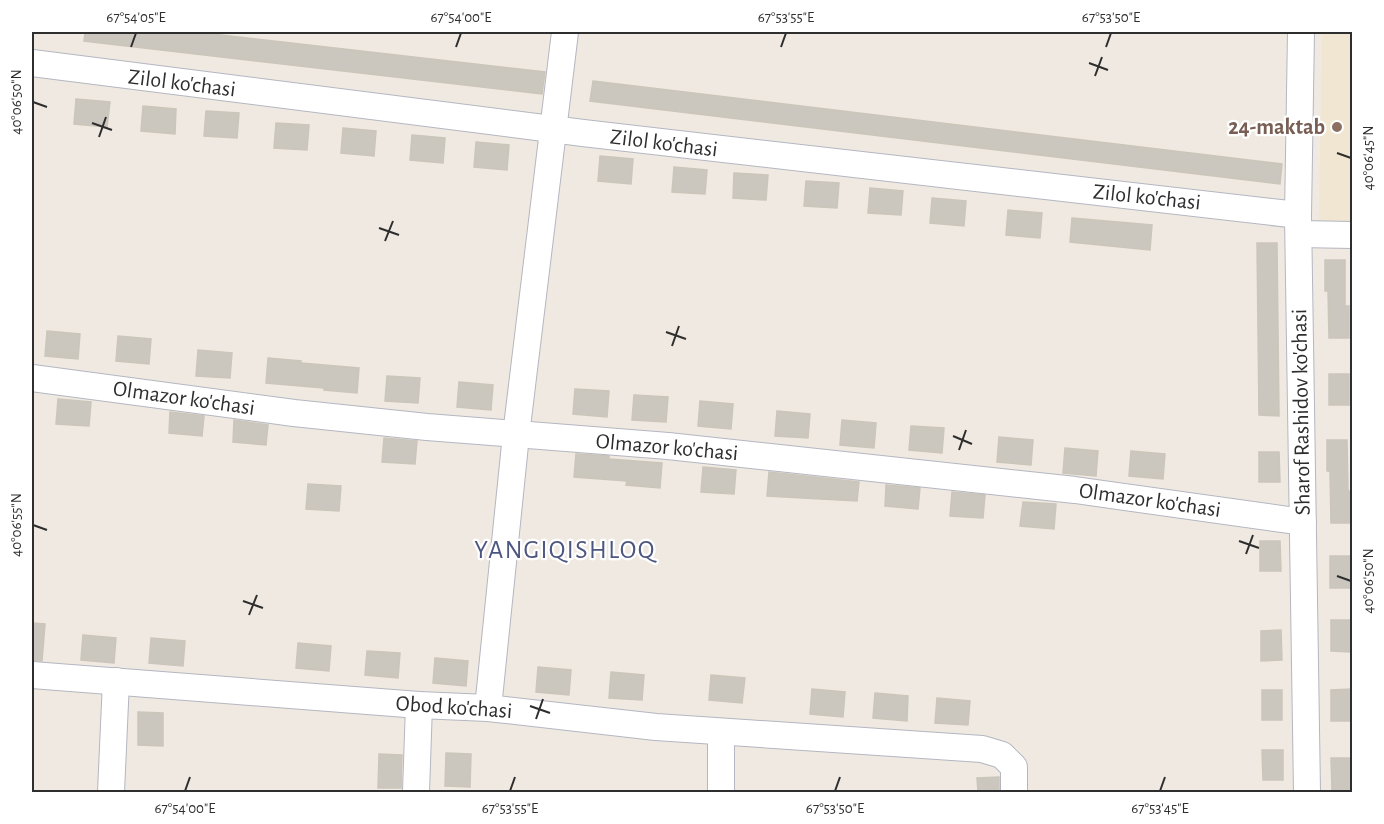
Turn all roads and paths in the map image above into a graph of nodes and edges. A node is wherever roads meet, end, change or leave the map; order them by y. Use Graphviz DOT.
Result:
graph roads {
  1 [pos="565,32"];
  2 [pos="1301,32"];
  3 [pos="32,63"];
  4 [pos="555,129"];
  5 [pos="1299,224"];
  6 [pos="1353,235"];
  7 [pos="32,378"];
  8 [pos="516,435"];
  9 [pos="1303,522"];
  10 [pos="32,675"];
  11 [pos="116,681"];
  12 [pos="418,705"];
  13 [pos="488,708"];
  14 [pos="721,732"];
  15 [pos="111,792"];
  16 [pos="416,792"];
  17 [pos="721,792"];
  18 [pos="1014,792"];
  19 [pos="1307,792"];
  1 -- 4 [label="street"];
  2 -- 5 [label="street, Sharof Rashidov ko'chasi"];
  3 -- 4 [label="street, Zilol ko'chasi"];
  4 -- 5 [label="street, Zilol ko'chasi"];
  4 -- 8 [label="street"];
  5 -- 6 [label="street, Zilol ko'chasi"];
  5 -- 9 [label="street, Sharof Rashidov ko'chasi"];
  7 -- 8 [label="street, Olmazor ko'chasi"];
  8 -- 9 [label="street, Olmazor ko'chasi"];
  8 -- 13 [label="street"];
  9 -- 19 [label="street, Sharof Rashidov ko'chasi"];
  10 -- 11 [label="street, Obod ko'chasi"];
  11 -- 12 [label="street, Obod ko'chasi"];
  11 -- 15 [label="street"];
  12 -- 13 [label="street, Obod ko'chasi"];
  12 -- 16 [label="street"];
  13 -- 14 [label="street, Obod ko'chasi"];
  14 -- 17 [label="street"];
  14 -- 18 [label="street, Obod ko'chasi"];
}
